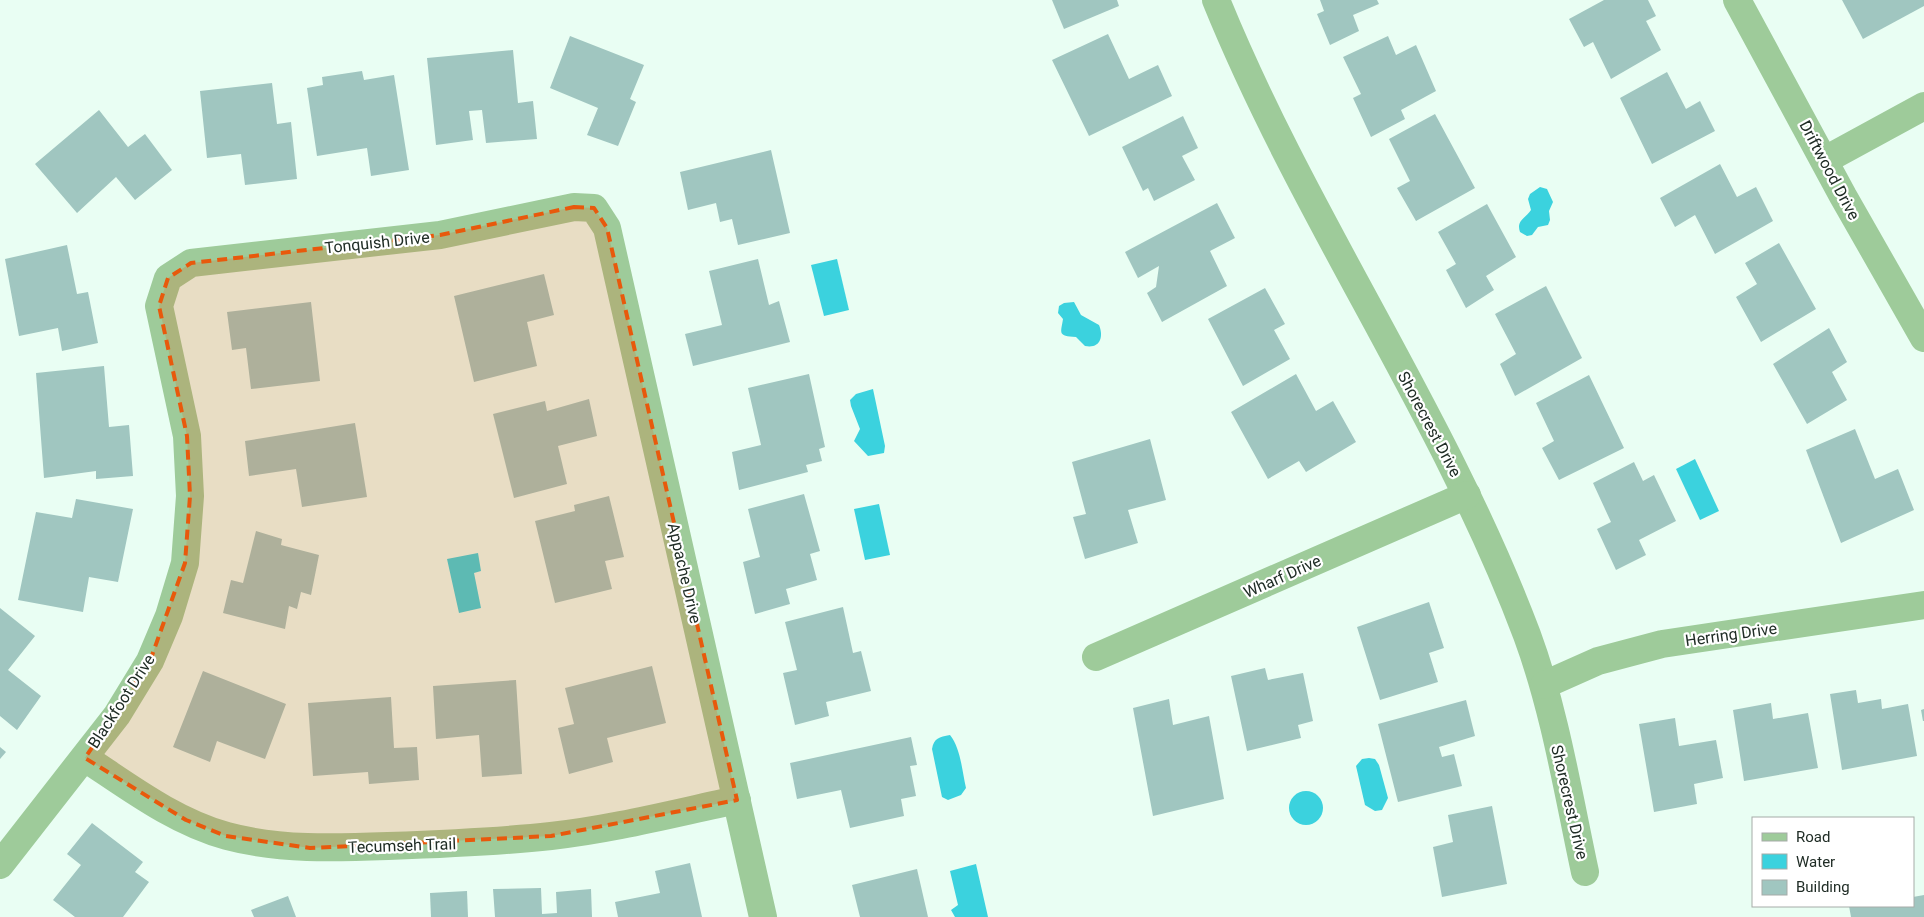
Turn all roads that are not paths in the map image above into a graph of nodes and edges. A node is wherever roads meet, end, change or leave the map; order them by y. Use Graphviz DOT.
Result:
graph roads {
  1 [pos="1216,0"];
  2 [pos="1737,0"];
  3 [pos="1924,106"];
  4 [pos="1825,160"];
  5 [pos="607,228"];
  6 [pos="160,306"];
  7 [pos="1924,338"];
  8 [pos="1467,495"];
  9 [pos="1924,605"];
  10 [pos="1096,658"];
  11 [pos="1544,685"];
  12 [pos="84,758"];
  13 [pos="737,800"];
  14 [pos="0,865"];
  15 [pos="1585,872"];
  16 [pos="763,917"];
  1 -- 8 [label="street, Shorecrest Drive"];
  2 -- 4 [label="street, Driftwood Drive"];
  3 -- 4 [label="street"];
  4 -- 7 [label="street, Driftwood Drive"];
  5 -- 6 [label="street, Tonquish Drive"];
  5 -- 13 [label="street, Appache Drive"];
  6 -- 12 [label="street, Blackfoot Drive"];
  8 -- 10 [label="street, Wharf Drive"];
  8 -- 11 [label="street, Shorecrest Drive"];
  9 -- 11 [label="street, Herring Drive"];
  11 -- 15 [label="street, Shorecrest Drive"];
  12 -- 13 [label="street, Tecumseh Trail"];
  12 -- 14 [label="street, Blackfoot Drive"];
  13 -- 16 [label="street, Appache Drive"];
}
